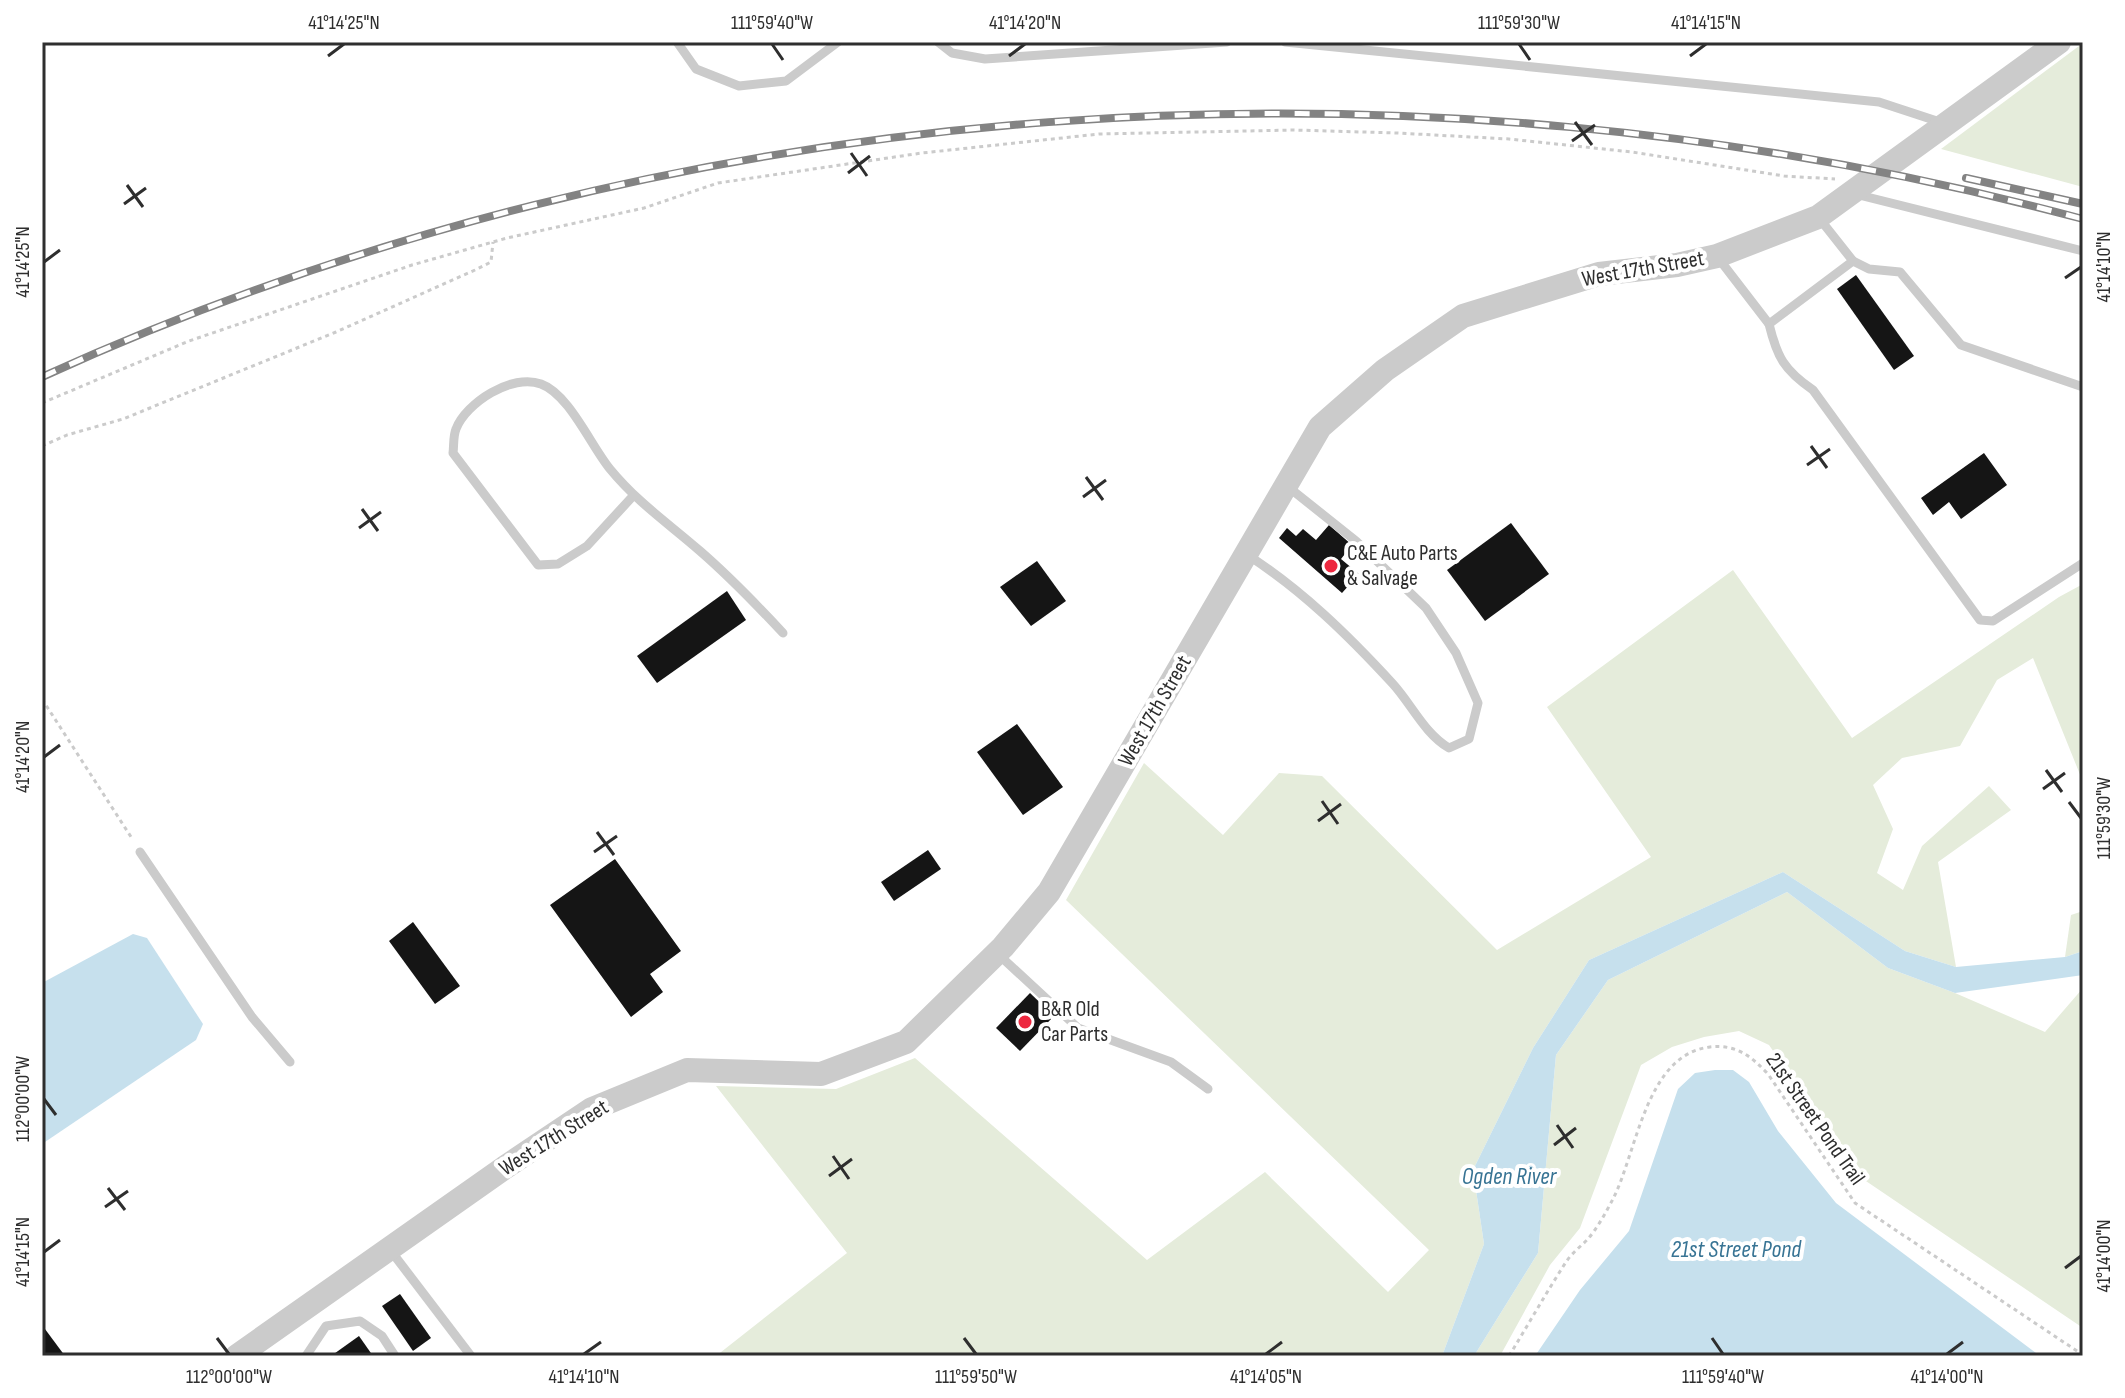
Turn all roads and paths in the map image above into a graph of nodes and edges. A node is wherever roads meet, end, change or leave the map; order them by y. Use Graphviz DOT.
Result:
graph roads {
  1 [pos="677,42"];
  2 [pos="838,42"];
  3 [pos="938,42"];
  4 [pos="1227,42"];
  5 [pos="1285,42"];
  6 [pos="2059,42"];
  7 [pos="1947,125"];
  8 [pos="1854,191"];
  9 [pos="1818,217"];
  10 [pos="493,242"];
  11 [pos="2083,251"];
  12 [pos="1717,256"];
  13 [pos="1853,261"];
  14 [pos="1769,324"];
  15 [pos="2083,387"];
  16 [pos="42,403"];
  17 [pos="42,446"];
  18 [pos="1286,485"];
  19 [pos="633,496"];
  20 [pos="1246,554"];
  21 [pos="2083,563"];
  22 [pos="783,633"];
  23 [pos="42,699"];
  24 [pos="140,852"];
  25 [pos="996,953"];
  26 [pos="290,1062"];
  27 [pos="1208,1089"];
  28 [pos="389,1248"];
  29 [pos="306,1307"];
  30 [pos="326,1326"];
  31 [pos="2083,1355"];
  32 [pos="237,1356"];
  33 [pos="306,1356"];
  34 [pos="395,1356"];
  35 [pos="471,1356"];
  36 [pos="1509,1356"];
  1 -- 2 [label="lane"];
  3 -- 4 [label="lane"];
  5 -- 7 [label="lane"];
  6 -- 7 [label="street, West 17th Street"];
  7 -- 8 [label="street, West 17th Street"];
  8 -- 9 [label="street, West 17th Street"];
  8 -- 10 [label="path"];
  8 -- 11 [label="lane"];
  9 -- 12 [label="street, West 17th Street"];
  9 -- 13 [label="lane"];
  10 -- 16 [label="path"];
  10 -- 17 [label="path"];
  12 -- 14 [label="lane"];
  12 -- 18 [label="street, West 17th Street"];
  13 -- 14 [label="lane"];
  13 -- 15 [label="lane"];
  14 -- 21 [label="lane"];
  18 -- 20 [label="street, West 17th Street"];
  18 -- 20 [label="lane"];
  19 -- 19 [label="lane"];
  19 -- 22 [label="lane"];
  20 -- 25 [label="street, West 17th Street"];
  23 -- 24 [label="path"];
  24 -- 26 [label="lane"];
  25 -- 27 [label="lane"];
  25 -- 28 [label="street, West 17th Street"];
  28 -- 29 [label="street, West 17th Street"];
  28 -- 35 [label="lane"];
  29 -- 30 [label="lane"];
  29 -- 32 [label="street, West 17th Street"];
  30 -- 33 [label="lane"];
  30 -- 34 [label="lane"];
  31 -- 36 [label="path, 21st Street Pond Trail"];
}
